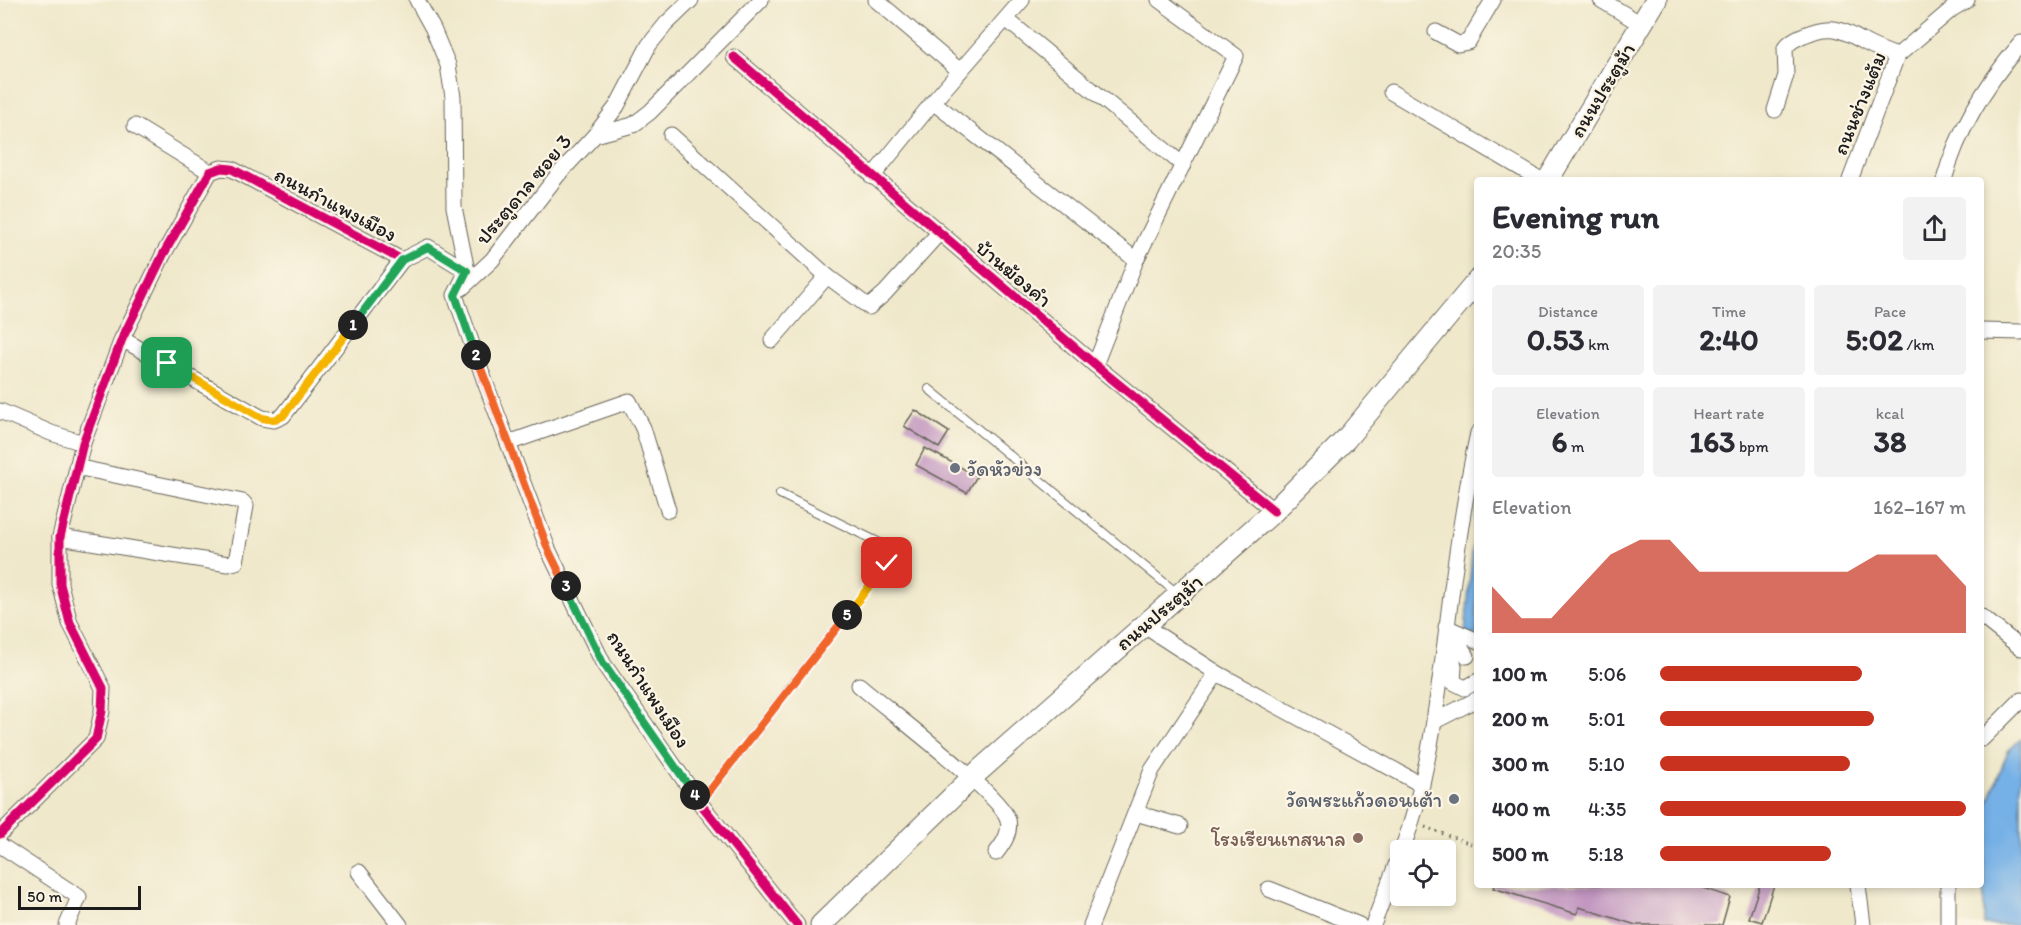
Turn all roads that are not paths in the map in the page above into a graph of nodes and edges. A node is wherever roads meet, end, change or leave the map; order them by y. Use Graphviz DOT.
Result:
graph roads {
  1 [pos="417,0"];
  2 [pos="691,0"];
  3 [pos="761,0"];
  4 [pos="876,0"];
  5 [pos="1022,0"];
  6 [pos="1159,0"];
  7 [pos="1493,0"];
  8 [pos="1601,0"];
  9 [pos="1656,0"];
  10 [pos="1967,0"];
  11 [pos="1176,5"];
  12 [pos="1006,19"];
  13 [pos="1641,24"];
  14 [pos="1436,32"];
  15 [pos="2021,43"];
  16 [pos="1896,56"];
  17 [pos="734,57"];
  18 [pos="960,71"];
  19 [pos="1391,92"];
  20 [pos="933,102"];
  21 [pos="1775,110"];
  22 [pos="135,126"];
  23 [pos="596,135"];
  24 [pos="672,135"];
  25 [pos="1184,165"];
  26 [pos="210,172"];
  27 [pos="872,177"];
  28 [pos="1536,177"];
  29 [pos="1550,177"];
  30 [pos="1851,177"];
  31 [pos="1945,177"];
  32 [pos="939,232"];
  33 [pos="402,260"];
  34 [pos="1136,260"];
  35 [pos="467,271"];
  36 [pos="827,276"];
  37 [pos="1474,285"];
  38 [pos="455,295"];
  39 [pos="1984,331"];
  40 [pos="2021,332"];
  41 [pos="122,339"];
  42 [pos="772,340"];
  43 [pos="1095,365"];
  44 [pos="928,389"];
  45 [pos="0,411"];
  46 [pos="83,443"];
  47 [pos="508,443"];
  48 [pos="76,467"];
  49 [pos="1473,479"];
  50 [pos="780,494"];
  51 [pos="668,510"];
  52 [pos="1274,512"];
  53 [pos="60,537"];
  54 [pos="1179,595"];
  55 [pos="1984,619"];
  56 [pos="1143,625"];
  57 [pos="1446,627"];
  58 [pos="1474,639"];
  59 [pos="2021,648"];
  60 [pos="1472,658"];
  61 [pos="1454,666"];
  62 [pos="1217,673"];
  63 [pos="1465,684"];
  64 [pos="859,685"];
  65 [pos="2021,700"];
  66 [pos="1474,701"];
  67 [pos="1435,722"];
  68 [pos="1984,737"];
  69 [pos="972,778"];
  70 [pos="1422,786"];
  71 [pos="700,803"];
  72 [pos="1136,813"];
  73 [pos="1180,826"];
  74 [pos="0,834"];
  75 [pos="1406,840"];
  76 [pos="0,845"];
  77 [pos="996,853"];
  78 [pos="358,872"];
  79 [pos="1390,880"];
  80 [pos="1858,888"];
  81 [pos="1948,888"];
  82 [pos="1269,889"];
  83 [pos="67,925"];
  84 [pos="400,925"];
  85 [pos="797,925"];
  86 [pos="821,925"];
  87 [pos="1091,925"];
  88 [pos="1359,925"];
  89 [pos="1373,925"];
  90 [pos="1863,925"];
  91 [pos="1948,925"];
  1 -- 35 [label="street"];
  2 -- 23 [label="street"];
  3 -- 23 [label="street, ประตูดาล ซอย 3"];
  4 -- 18 [label="street"];
  5 -- 12 [label="street"];
  6 -- 11 [label="street"];
  7 -- 14 [label="street"];
  8 -- 13 [label="street"];
  9 -- 13 [label="main road, ถนนประตูม้า"];
  10 -- 16 [label="street, ถนนช่างแต้ม"];
  11 -- 25 [label="street"];
  12 -- 18 [label="street"];
  12 -- 25 [label="street"];
  13 -- 29 [label="main road, ถนนประตูม้า"];
  15 -- 31 [label="street"];
  16 -- 21 [label="street"];
  16 -- 30 [label="street, ถนนช่างแต้ม"];
  17 -- 27 [label="street, บ้านฆ้องคำ"];
  18 -- 20 [label="street"];
  19 -- 28 [label="street"];
  20 -- 27 [label="street"];
  20 -- 34 [label="street"];
  22 -- 26 [label="street"];
  23 -- 38 [label="street, ประตูดาล ซอย 3"];
  24 -- 36 [label="street"];
  25 -- 34 [label="street"];
  26 -- 33 [label="street, ถนนกำแพงเมือง"];
  26 -- 41 [label="street"];
  27 -- 32 [label="street, บ้านฆ้องคำ"];
  32 -- 36 [label="street"];
  32 -- 43 [label="street, บ้านฆ้องคำ"];
  33 -- 35 [label="street, ถนนกำแพงเมือง"];
  33 -- 41 [label="street"];
  34 -- 43 [label="street"];
  35 -- 38 [label="street"];
  36 -- 42 [label="street"];
  37 -- 52 [label="main road, ถนนประตูม้า"];
  38 -- 47 [label="street, ถนนกำแพงเมือง"];
  39 -- 40 [label="street"];
  41 -- 46 [label="street"];
  43 -- 52 [label="street, บ้านฆ้องคำ"];
  44 -- 54 [label="lane"];
  45 -- 46 [label="street"];
  46 -- 48 [label="street"];
  47 -- 51 [label="street"];
  47 -- 71 [label="street, ถนนกำแพงเมือง"];
  48 -- 53 [label="street"];
  48 -- 53 [label="street"];
  49 -- 57 [label="street"];
  50 -- 71 [label="lane"];
  52 -- 54 [label="main road, ถนนประตูม้า"];
  53 -- 74 [label="street"];
  54 -- 56 [label="main road, ถนนประตูม้า"];
  55 -- 59 [label="street"];
  56 -- 62 [label="street"];
  56 -- 69 [label="main road, ถนนประตูม้า"];
  57 -- 58 [label="street"];
  57 -- 60 [label="street"];
  57 -- 61 [label="street"];
  57 -- 67 [label="street"];
  60 -- 61 [label="street"];
  61 -- 63 [label="street"];
  62 -- 70 [label="street"];
  62 -- 72 [label="street"];
  63 -- 67 [label="street"];
  64 -- 69 [label="street"];
  65 -- 68 [label="street"];
  66 -- 67 [label="street"];
  67 -- 70 [label="street"];
  69 -- 77 [label="street"];
  69 -- 86 [label="main road, ถนนประตูม้า"];
  70 -- 75 [label="street"];
  71 -- 85 [label="street, ถนนกำแพงเมือง"];
  72 -- 73 [label="street"];
  72 -- 87 [label="street"];
  76 -- 83 [label="street"];
  78 -- 84 [label="street"];
  79 -- 89 [label="street"];
  80 -- 90 [label="street"];
  81 -- 91 [label="street"];
  82 -- 88 [label="street"];
}
